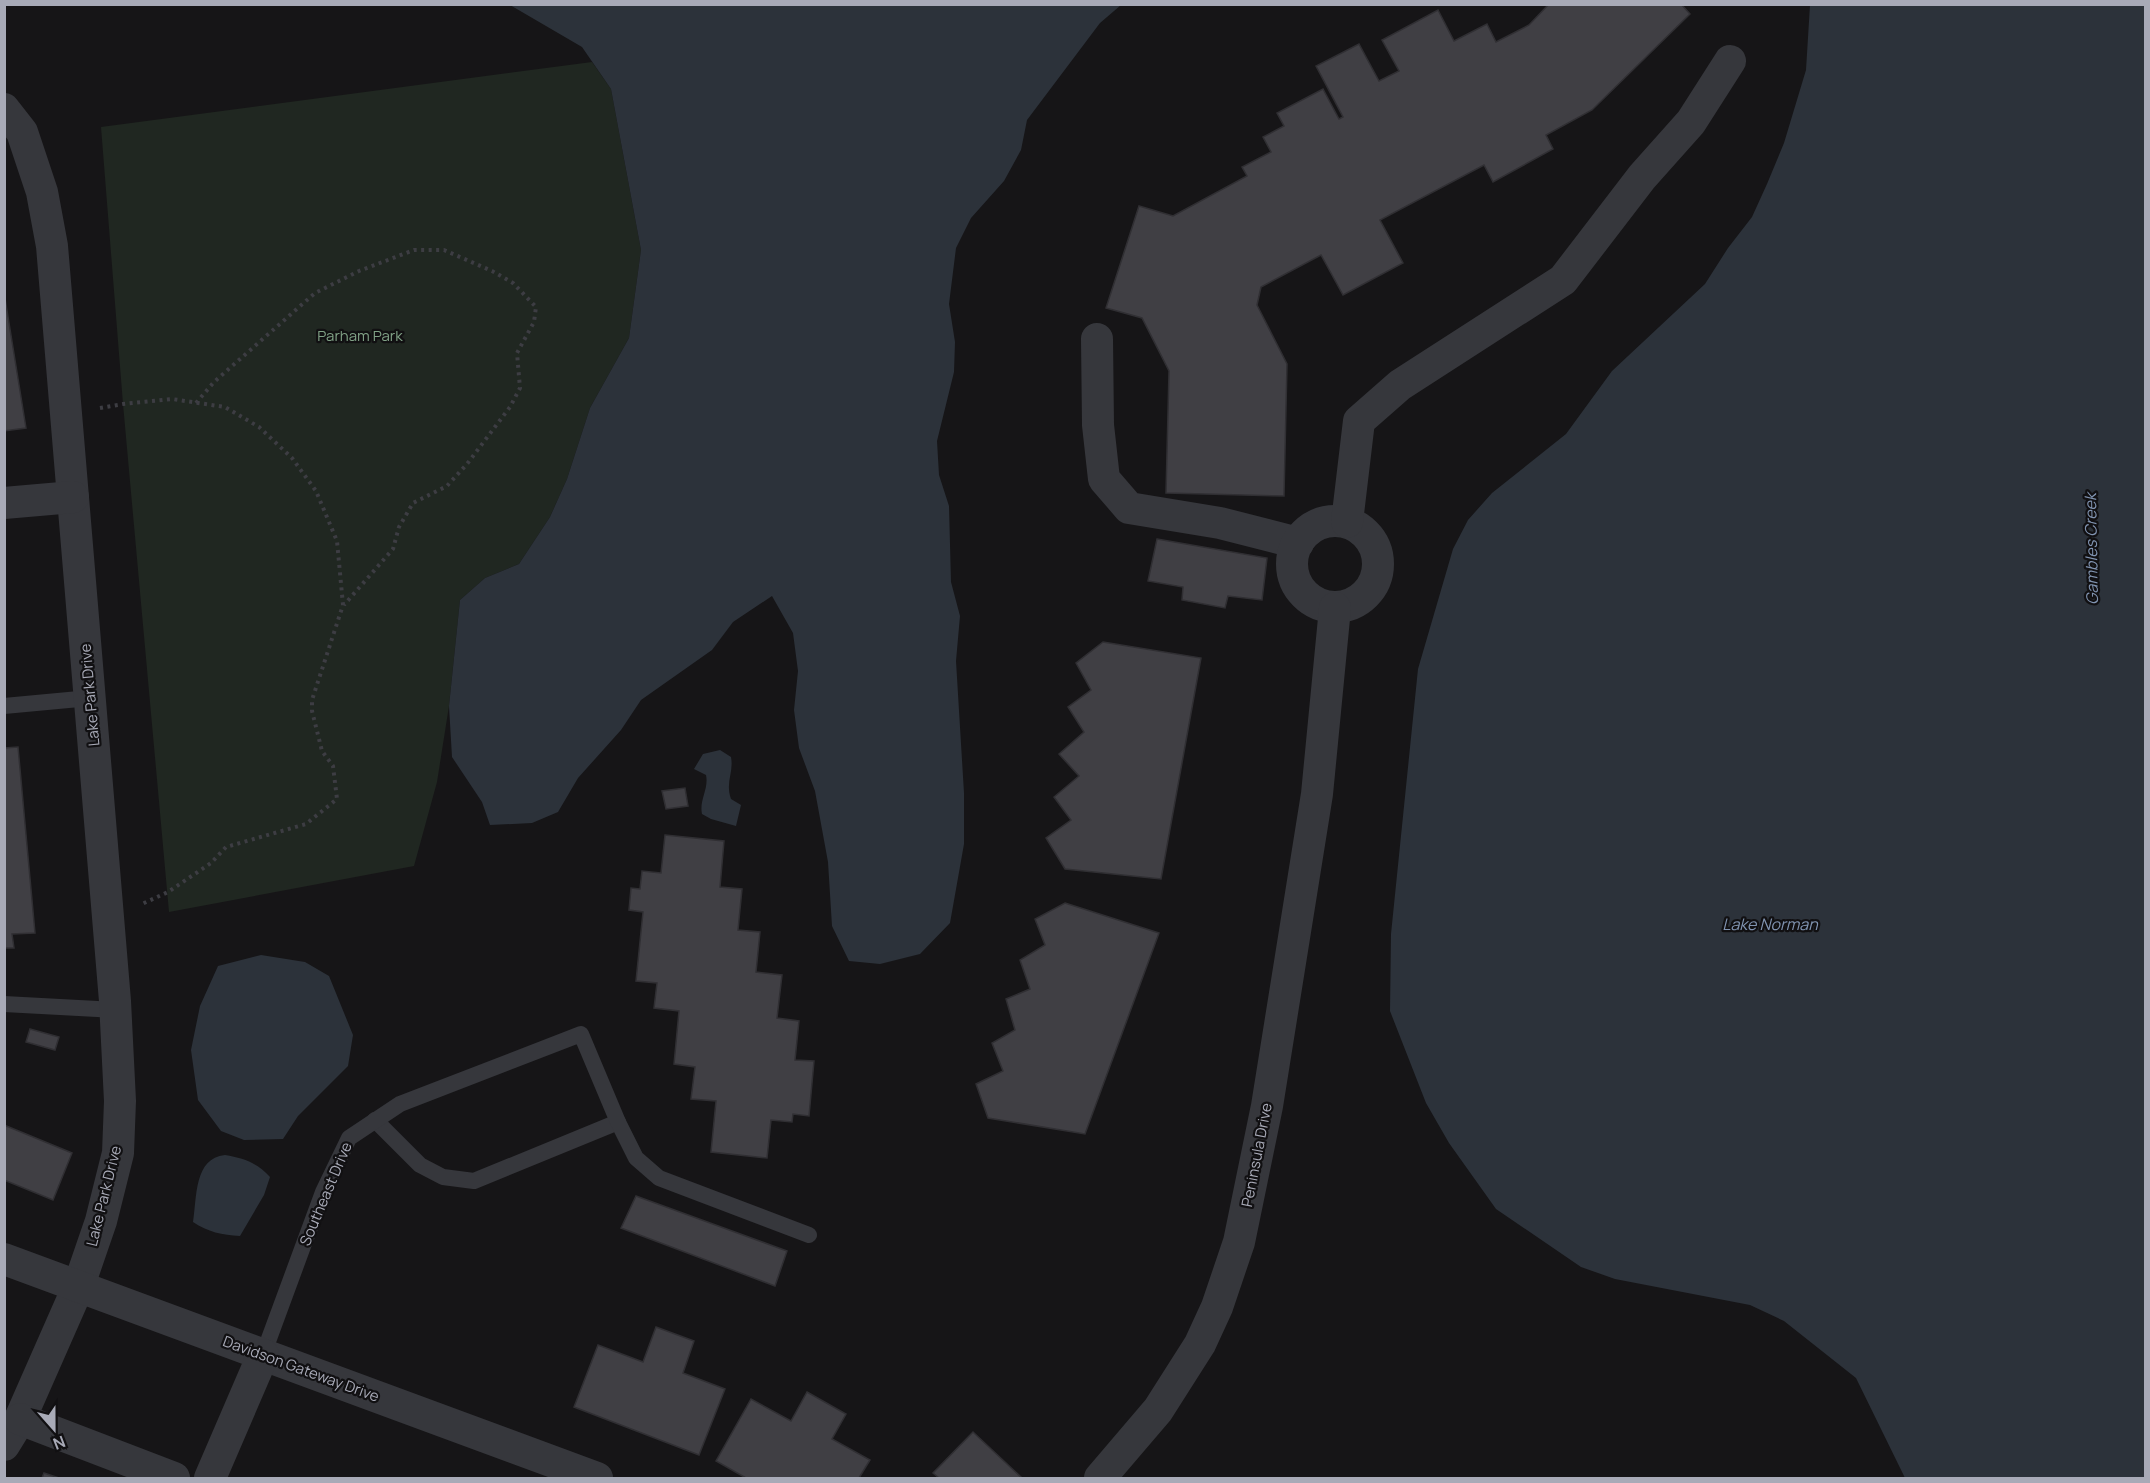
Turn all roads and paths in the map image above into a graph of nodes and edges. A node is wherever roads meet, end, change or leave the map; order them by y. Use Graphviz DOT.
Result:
graph roads {
  1 [pos="1730,61"];
  2 [pos="4,109"];
  3 [pos="1097,339"];
  4 [pos="123,404"];
  5 [pos="195,404"];
  6 [pos="73,497"];
  7 [pos="4,503"];
  8 [pos="1347,522"];
  9 [pos="1298,543"];
  10 [pos="343,605"];
  11 [pos="1335,608"];
  12 [pos="90,698"];
  13 [pos="4,706"];
  14 [pos="142,904"];
  15 [pos="4,1004"];
  16 [pos="116,1010"];
  17 [pos="375,1120"];
  18 [pos="618,1122"];
  19 [pos="808,1235"];
  20 [pos="4,1259"];
  21 [pos="79,1286"];
  22 [pos="263,1355"];
  23 [pos="20,1419"];
  24 [pos="4,1445"];
  25 [pos="212,1478"];
  26 [pos="174,1479"];
  27 [pos="597,1479"];
  28 [pos="1100,1479"];
  1 -- 8 [label="street"];
  2 -- 6 [label="street, Lake Park Drive"];
  3 -- 9 [label="street"];
  4 -- 5 [label="path"];
  5 -- 10 [label="path"];
  5 -- 10 [label="path"];
  6 -- 7 [label="street"];
  6 -- 12 [label="street, Lake Park Drive"];
  8 -- 9 [label="street"];
  8 -- 11 [label="street"];
  9 -- 11 [label="street"];
  10 -- 14 [label="path"];
  11 -- 28 [label="street, Peninsula Drive"];
  12 -- 13 [label="lane"];
  12 -- 16 [label="street, Lake Park Drive"];
  15 -- 16 [label="lane"];
  16 -- 21 [label="street, Lake Park Drive"];
  17 -- 18 [label="lane"];
  17 -- 18 [label="lane, Southeast Drive"];
  17 -- 22 [label="lane, Southeast Drive"];
  18 -- 19 [label="lane"];
  20 -- 21 [label="street, Davidson Gateway Drive"];
  21 -- 22 [label="street, Davidson Gateway Drive"];
  21 -- 23 [label="street, Lake Park Drive"];
  22 -- 25 [label="street"];
  22 -- 27 [label="street, Davidson Gateway Drive"];
  23 -- 24 [label="street, Lake Park Drive"];
  23 -- 26 [label="street"];
}
